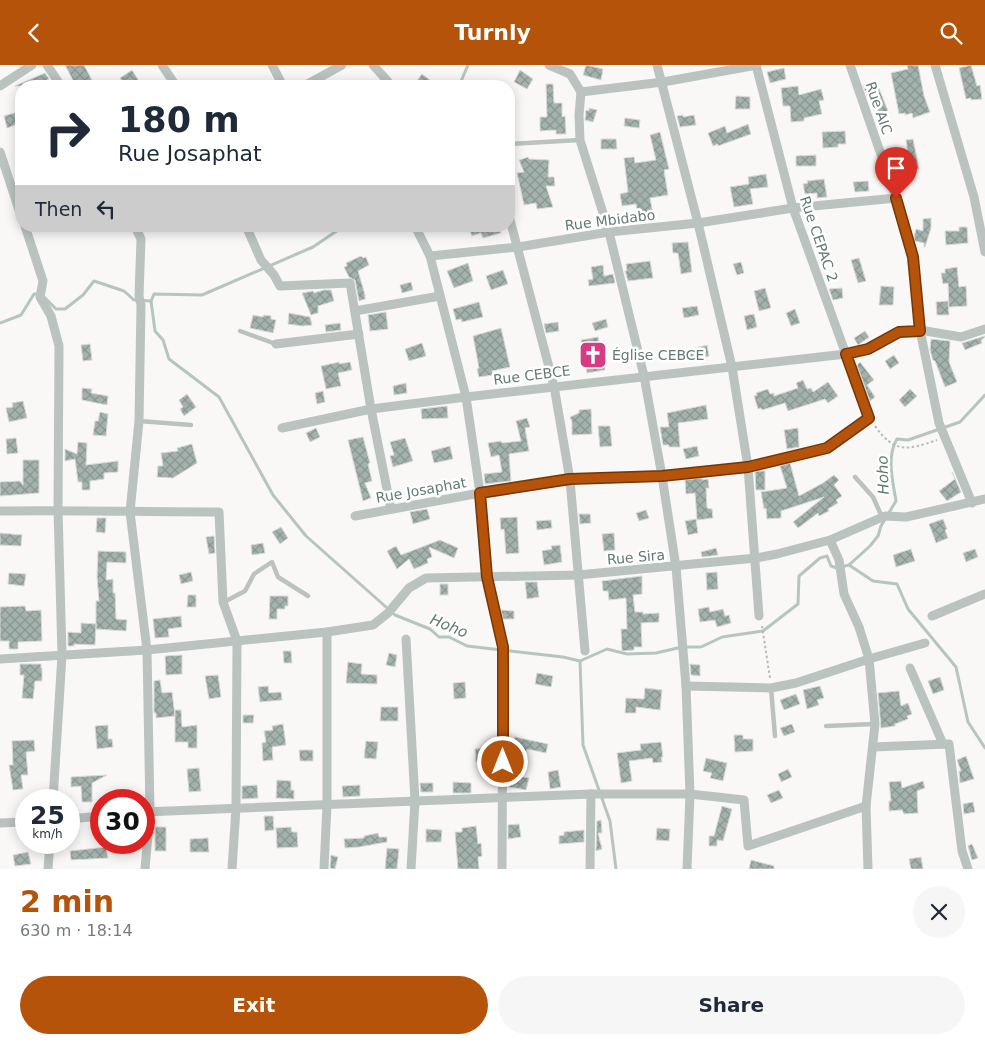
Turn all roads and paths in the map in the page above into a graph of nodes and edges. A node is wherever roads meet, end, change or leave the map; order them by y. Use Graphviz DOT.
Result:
graph roads {
  1 [pos="32,65"];
  2 [pos="47,65"];
  3 [pos="162,65"];
  4 [pos="272,65"];
  5 [pos="342,65"];
  6 [pos="373,65"];
  7 [pos="549,65"];
  8 [pos="657,65"];
  9 [pos="756,65"];
  10 [pos="850,65"];
  11 [pos="935,65"];
  12 [pos="57,80"];
  13 [pos="172,80"];
  14 [pos="280,80"];
  15 [pos="315,80"];
  16 [pos="387,80"];
  17 [pos="663,81"];
  18 [pos="0,86"];
  19 [pos="581,92"];
  20 [pos="580,140"];
  21 [pos="515,144"];
  22 [pos="0,153"];
  23 [pos="15,198"];
  24 [pos="896,198"];
  25 [pos="793,208"];
  26 [pos="698,223"];
  27 [pos="27,232"];
  28 [pos="138,232"];
  29 [pos="249,232"];
  30 [pos="418,232"];
  31 [pos="514,232"];
  32 [pos="609,232"];
  33 [pos="518,247"];
  34 [pos="985,252"];
  35 [pos="430,256"];
  36 [pos="440,296"];
  37 [pos="355,311"];
  38 [pos="985,329"];
  39 [pos="240,331"];
  40 [pos="920,331"];
  41 [pos="359,333"];
  42 [pos="276,344"];
  43 [pos="846,354"];
  44 [pos="732,367"];
  45 [pos="644,376"];
  46 [pos="554,386"];
  47 [pos="466,397"];
  48 [pos="371,409"];
  49 [pos="869,418"];
  50 [pos="139,421"];
  51 [pos="191,425"];
  52 [pos="282,428"];
  53 [pos="944,436"];
  54 [pos="748,467"];
  55 [pos="662,476"];
  56 [pos="856,477"];
  57 [pos="570,479"];
  58 [pos="480,493"];
  59 [pos="985,500"];
  60 [pos="972,503"];
  61 [pos="391,509"];
  62 [pos="58,510"];
  63 [pos="0,511"];
  64 [pos="130,512"];
  65 [pos="355,516"];
  66 [pos="886,516"];
  67 [pos="830,540"];
  68 [pos="756,558"];
  69 [pos="676,567"];
  70 [pos="578,575"];
  71 [pos="487,577"];
  72 [pos="985,594"];
  73 [pos="308,596"];
  74 [pos="223,602"];
  75 [pos="759,616"];
  76 [pos="932,616"];
  77 [pos="327,632"];
  78 [pos="406,639"];
  79 [pos="237,641"];
  80 [pos="925,643"];
  81 [pos="146,650"];
  82 [pos="585,651"];
  83 [pos="62,655"];
  84 [pos="0,659"];
  85 [pos="868,659"];
  86 [pos="910,668"];
  87 [pos="686,686"];
  88 [pos="771,687"];
  89 [pos="876,724"];
  90 [pos="826,726"];
  91 [pos="774,736"];
  92 [pos="943,744"];
  93 [pos="874,747"];
  94 [pos="54,789"];
  95 [pos="147,789"];
  96 [pos="591,794"];
  97 [pos="690,794"];
  98 [pos="503,799"];
  99 [pos="415,801"];
  100 [pos="327,805"];
  101 [pos="866,806"];
  102 [pos="236,808"];
  103 [pos="155,812"];
  104 [pos="15,822"];
  105 [pos="0,823"];
  106 [pos="49,854"];
  107 [pos="146,854"];
  108 [pos="48,869"];
  109 [pos="146,869"];
  110 [pos="232,869"];
  111 [pos="324,869"];
  112 [pos="411,869"];
  113 [pos="502,869"];
  114 [pos="590,869"];
  115 [pos="687,869"];
  116 [pos="868,869"];
  117 [pos="968,869"];
  1 -- 18 [label="street"];
  2 -- 12 [label="street"];
  3 -- 13 [label="street"];
  4 -- 14 [label="street"];
  5 -- 15 [label="street"];
  6 -- 16 [label="street"];
  7 -- 19 [label="street"];
  8 -- 17 [label="street"];
  9 -- 17 [label="street"];
  9 -- 25 [label="street, Rue CEPAC 2"];
  10 -- 24 [label="street, Rue AIC"];
  11 -- 34 [label="street"];
  17 -- 19 [label="street"];
  17 -- 26 [label="street"];
  19 -- 20 [label="street"];
  20 -- 21 [label="lane"];
  20 -- 32 [label="street"];
  22 -- 23 [label="street"];
  24 -- 25 [label="street, Rue Mbidabo"];
  24 -- 40 [label="street, Rue AIC"];
  25 -- 26 [label="street, Rue Mbidabo"];
  25 -- 43 [label="street, Rue CEPAC 2"];
  26 -- 32 [label="street, Rue Mbidabo"];
  26 -- 44 [label="street"];
  27 -- 62 [label="street"];
  28 -- 50 [label="street"];
  29 -- 37 [label="street"];
  30 -- 35 [label="street"];
  31 -- 33 [label="street"];
  32 -- 33 [label="street, Rue Mbidabo"];
  32 -- 45 [label="street"];
  33 -- 35 [label="street, Rue Mbidabo"];
  33 -- 46 [label="street"];
  35 -- 36 [label="street"];
  36 -- 37 [label="street"];
  36 -- 47 [label="street"];
  37 -- 41 [label="street"];
  38 -- 40 [label="street, Rue CEBCE"];
  39 -- 42 [label="lane"];
  40 -- 43 [label="street, Rue CEBCE"];
  40 -- 53 [label="street, Rue AIC"];
  41 -- 42 [label="street"];
  41 -- 48 [label="street"];
  43 -- 44 [label="street, Rue CEBCE"];
  43 -- 49 [label="street, Rue CEPAC 2"];
  44 -- 45 [label="street, Rue CEBCE"];
  44 -- 54 [label="street"];
  45 -- 46 [label="street, Rue CEBCE"];
  45 -- 55 [label="street"];
  46 -- 47 [label="street, Rue CEBCE"];
  46 -- 57 [label="street"];
  47 -- 48 [label="street, Rue CEBCE"];
  47 -- 58 [label="street"];
  48 -- 52 [label="street, Rue CEBCE"];
  48 -- 61 [label="street"];
  49 -- 53 [label="path"];
  49 -- 54 [label="street, Rue Josaphat"];
  50 -- 51 [label="lane"];
  50 -- 64 [label="street"];
  53 -- 60 [label="street, Rue AIC"];
  54 -- 55 [label="street, Rue Josaphat"];
  54 -- 68 [label="street"];
  55 -- 57 [label="street, Rue Josaphat"];
  55 -- 69 [label="street"];
  56 -- 66 [label="lane"];
  57 -- 58 [label="street, Rue Josaphat"];
  57 -- 70 [label="street"];
  58 -- 61 [label="street, Rue Josaphat"];
  58 -- 71 [label="street"];
  59 -- 60 [label="street, Rue Sira"];
  60 -- 66 [label="street, Rue Sira"];
  61 -- 65 [label="street, Rue Josaphat"];
  62 -- 63 [label="street"];
  62 -- 64 [label="street"];
  62 -- 83 [label="street"];
  64 -- 74 [label="street"];
  64 -- 81 [label="street"];
  66 -- 67 [label="street, Rue Sira"];
  67 -- 68 [label="street, Rue Sira"];
  67 -- 85 [label="street"];
  68 -- 69 [label="street, Rue Sira"];
  68 -- 75 [label="street"];
  69 -- 70 [label="street, Rue Sira"];
  69 -- 87 [label="street"];
  70 -- 71 [label="street, Rue Sira"];
  70 -- 82 [label="street"];
  71 -- 77 [label="street, Rue Sira"];
  71 -- 98 [label="street"];
  72 -- 76 [label="street"];
  73 -- 74 [label="lane"];
  74 -- 79 [label="street"];
  75 -- 88 [label="path"];
  77 -- 79 [label="street, Rue Sira"];
  77 -- 100 [label="street"];
  78 -- 99 [label="street"];
  79 -- 81 [label="street, Rue Sira"];
  79 -- 102 [label="street"];
  80 -- 85 [label="street"];
  81 -- 83 [label="street, Rue Sira"];
  81 -- 95 [label="street"];
  83 -- 84 [label="street, Rue Sira"];
  83 -- 94 [label="street"];
  85 -- 88 [label="street"];
  85 -- 89 [label="street"];
  86 -- 92 [label="street"];
  87 -- 88 [label="street"];
  87 -- 97 [label="street"];
  88 -- 91 [label="lane"];
  89 -- 90 [label="lane"];
  89 -- 93 [label="street"];
  92 -- 93 [label="street"];
  92 -- 117 [label="street"];
  93 -- 101 [label="street"];
  96 -- 97 [label="street"];
  96 -- 98 [label="street"];
  96 -- 114 [label="street"];
  97 -- 101 [label="street"];
  97 -- 115 [label="street"];
  98 -- 99 [label="street"];
  98 -- 113 [label="street"];
  99 -- 100 [label="street"];
  99 -- 112 [label="street"];
  100 -- 102 [label="street"];
  100 -- 111 [label="street"];
  101 -- 116 [label="street"];
  102 -- 103 [label="street"];
  102 -- 110 [label="street"];
  104 -- 105 [label="street"];
  106 -- 108 [label="street"];
  107 -- 109 [label="street"];
}
